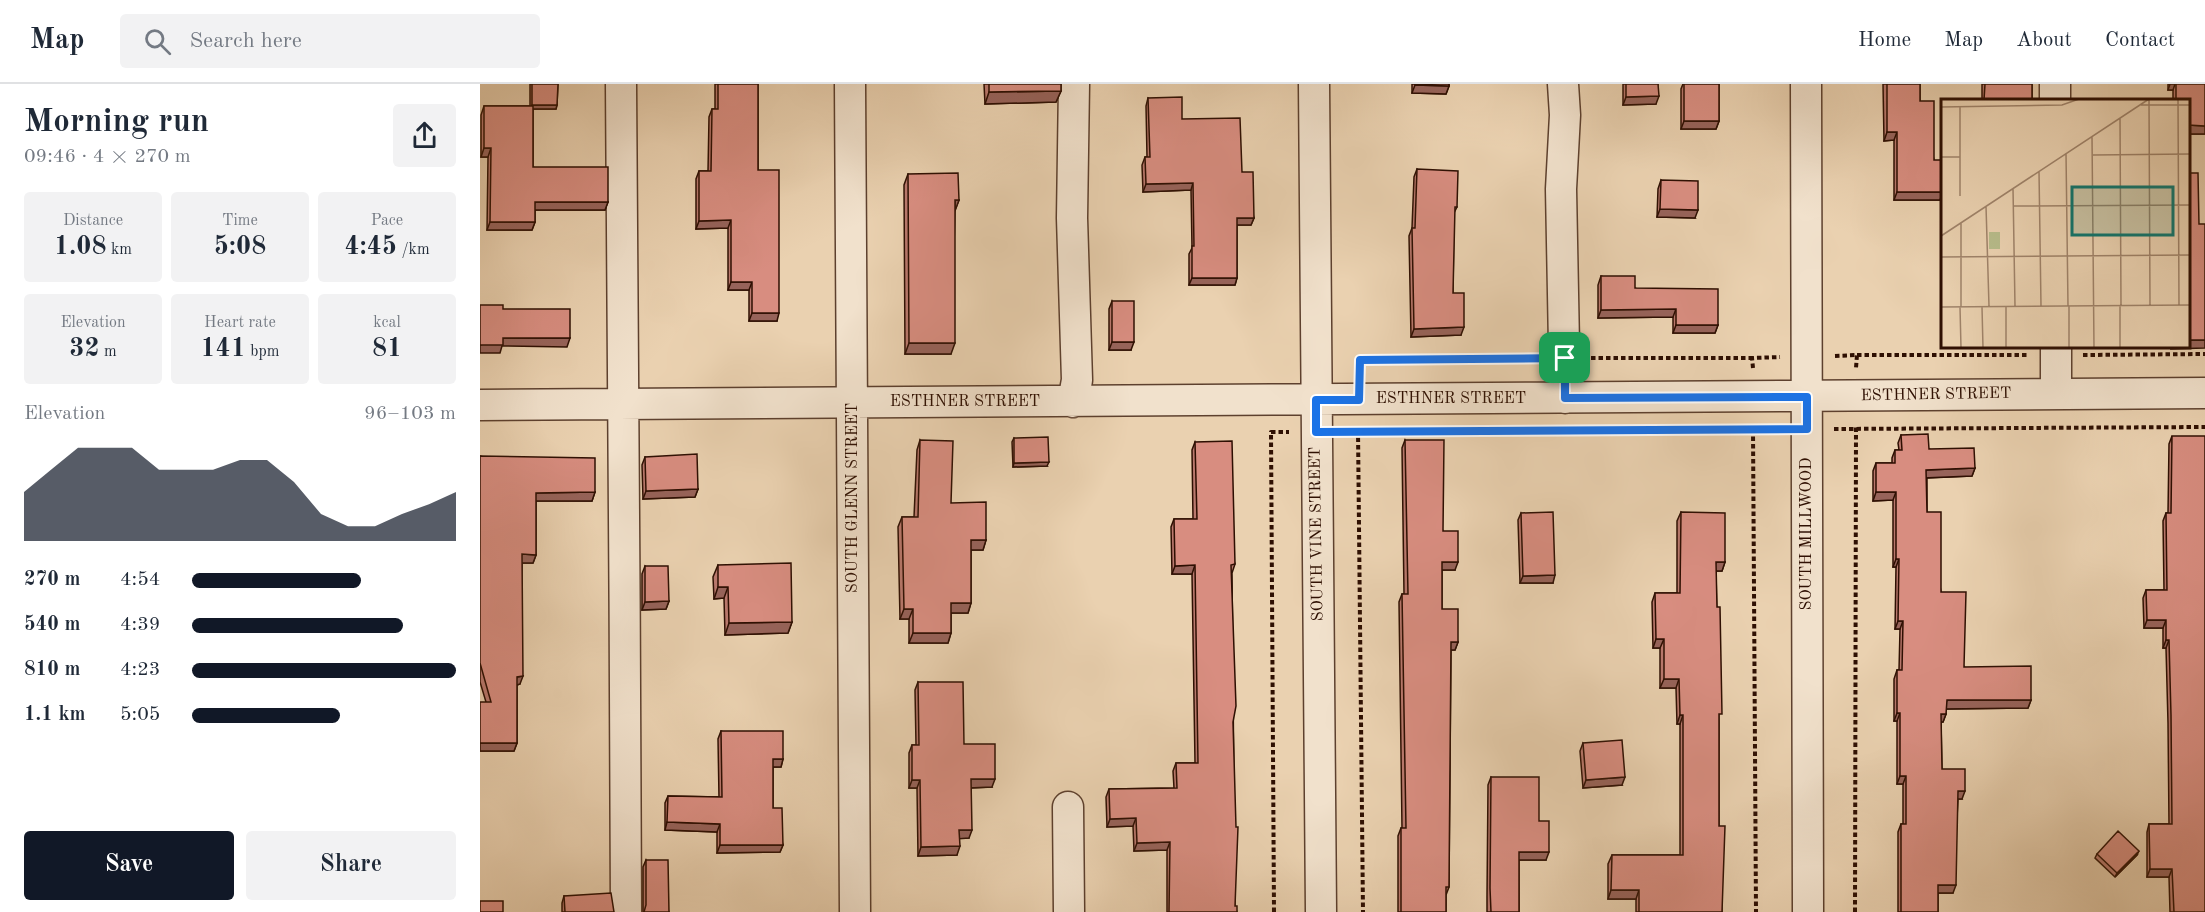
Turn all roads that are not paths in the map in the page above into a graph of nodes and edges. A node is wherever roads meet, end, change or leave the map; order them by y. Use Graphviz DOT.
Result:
graph roads {
  1 [pos="621,84"];
  2 [pos="849,84"];
  3 [pos="1074,84"];
  4 [pos="1314,84"];
  5 [pos="1563,84"];
  6 [pos="1806,84"];
  7 [pos="2056,348"];
  8 [pos="2205,393"];
  9 [pos="2056,394"];
  10 [pos="1807,397"];
  11 [pos="1565,398"];
  12 [pos="1316,400"];
  13 [pos="1072,402"];
  14 [pos="852,403"];
  15 [pos="622,404"];
  16 [pos="480,405"];
  17 [pos="1068,807"];
  18 [pos="626,912"];
  19 [pos="855,912"];
  20 [pos="1069,912"];
  21 [pos="1321,912"];
  22 [pos="1808,912"];
  1 -- 15 [label="street"];
  2 -- 14 [label="street, SOUTH GLENN STREET"];
  3 -- 13 [label="street"];
  4 -- 12 [label="street, SOUTH VINE STREET"];
  5 -- 11 [label="street"];
  6 -- 10 [label="street, SOUTH MILLWOOD"];
  7 -- 9 [label="street"];
  8 -- 9 [label="street, ESTHNER STREET"];
  9 -- 10 [label="street, ESTHNER STREET"];
  10 -- 11 [label="street, ESTHNER STREET"];
  10 -- 22 [label="street, SOUTH MILLWOOD"];
  11 -- 12 [label="street, ESTHNER STREET"];
  12 -- 13 [label="street, ESTHNER STREET"];
  12 -- 21 [label="street, SOUTH VINE STREET"];
  13 -- 14 [label="street, ESTHNER STREET"];
  14 -- 15 [label="street, ESTHNER STREET"];
  14 -- 19 [label="street, SOUTH GLENN STREET"];
  15 -- 16 [label="street, ESTHNER STREET"];
  15 -- 18 [label="street"];
  17 -- 20 [label="street"];
}
